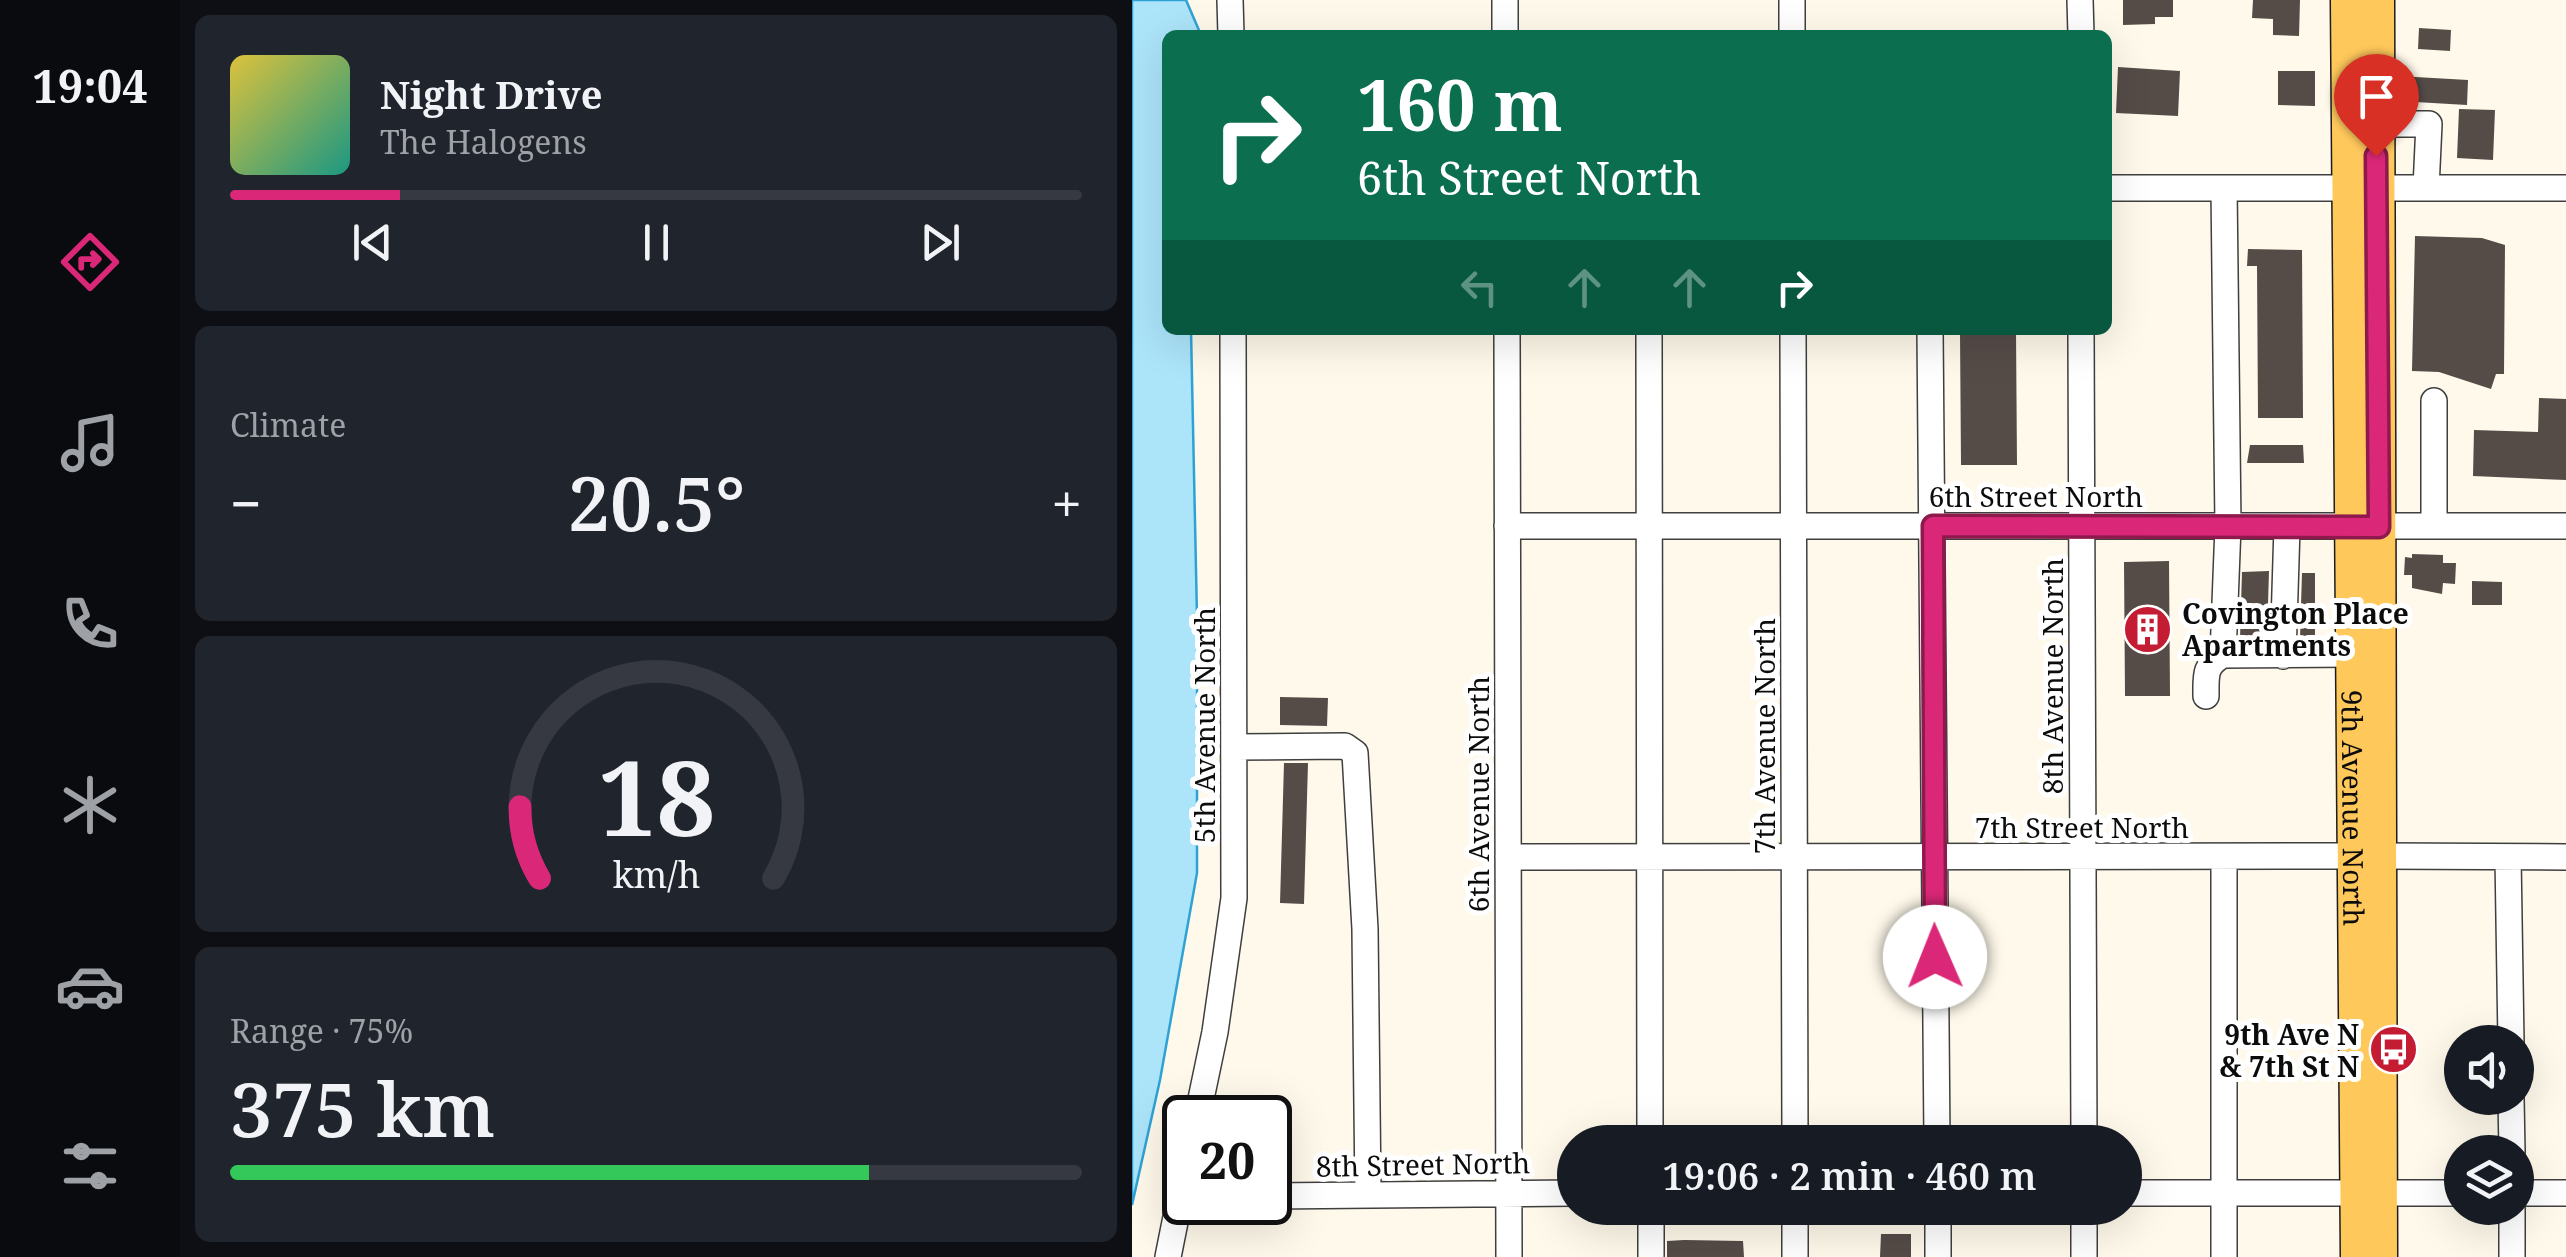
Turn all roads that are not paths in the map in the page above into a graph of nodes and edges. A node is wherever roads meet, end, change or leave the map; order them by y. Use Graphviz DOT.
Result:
graph roads {
  1 [pos="1230,0"];
  2 [pos="1505,0"];
  3 [pos="1792,0"];
  4 [pos="2080,0"];
  5 [pos="2347,0"];
  6 [pos="2378,0"];
  7 [pos="1231,30"];
  8 [pos="1505,30"];
  9 [pos="1792,30"];
  10 [pos="2080,30"];
  11 [pos="2376,124"];
  12 [pos="2112,188"];
  13 [pos="2224,188"];
  14 [pos="2363,188"];
  15 [pos="2426,188"];
  16 [pos="2566,188"];
  17 [pos="1233,335"];
  18 [pos="1507,335"];
  19 [pos="1648,335"];
  20 [pos="1793,335"];
  21 [pos="1930,335"];
  22 [pos="2081,335"];
  23 [pos="2434,401"];
  24 [pos="1507,526"];
  25 [pos="1650,526"];
  26 [pos="1793,526"];
  27 [pos="1933,526"];
  28 [pos="2082,526"];
  29 [pos="2228,526"];
  30 [pos="2434,526"];
  31 [pos="2566,526"];
  32 [pos="2287,527"];
  33 [pos="2366,527"];
  34 [pos="2222,654"];
  35 [pos="2354,654"];
  36 [pos="2283,656"];
  37 [pos="2206,696"];
  38 [pos="1234,747"];
  39 [pos="2368,856"];
  40 [pos="1508,857"];
  41 [pos="1649,857"];
  42 [pos="1794,857"];
  43 [pos="1934,857"];
  44 [pos="2083,857"];
  45 [pos="2224,857"];
  46 [pos="2508,857"];
  47 [pos="2566,857"];
  48 [pos="2511,1025"];
  49 [pos="1202,1095"];
  50 [pos="1650,1125"];
  51 [pos="1795,1125"];
  52 [pos="1937,1125"];
  53 [pos="2084,1125"];
  54 [pos="1509,1193"];
  55 [pos="1557,1193"];
  56 [pos="2142,1193"];
  57 [pos="2224,1193"];
  58 [pos="2368,1193"];
  59 [pos="2444,1193"];
  60 [pos="2534,1193"];
  61 [pos="2566,1193"];
  62 [pos="1368,1195"];
  63 [pos="1292,1196"];
  64 [pos="1174,1225"];
  65 [pos="1651,1225"];
  66 [pos="1795,1225"];
  67 [pos="1938,1225"];
  68 [pos="2084,1225"];
  69 [pos="2512,1225"];
  70 [pos="1168,1257"];
  71 [pos="1509,1257"];
  72 [pos="1651,1257"];
  73 [pos="1795,1257"];
  74 [pos="1938,1257"];
  75 [pos="2084,1257"];
  76 [pos="2224,1257"];
  77 [pos="2357,1257"];
  78 [pos="2381,1257"];
  79 [pos="2512,1257"];
  1 -- 7 [label="street"];
  2 -- 8 [label="street"];
  3 -- 9 [label="street"];
  4 -- 10 [label="street"];
  5 -- 14 [label="main road, 9th Avenue North"];
  6 -- 11 [label="main road, 9th Avenue North"];
  11 -- 14 [label="main road, 9th Avenue North"];
  11 -- 15 [label="street"];
  12 -- 13 [label="street"];
  13 -- 14 [label="street"];
  13 -- 29 [label="street"];
  14 -- 15 [label="street"];
  14 -- 33 [label="main road, 9th Avenue North"];
  15 -- 16 [label="street"];
  17 -- 38 [label="street, 5th Avenue North"];
  18 -- 24 [label="street, 6th Avenue North"];
  19 -- 25 [label="street"];
  20 -- 26 [label="street, 7th Avenue North"];
  21 -- 27 [label="street"];
  22 -- 28 [label="street, 8th Avenue North"];
  23 -- 30 [label="street"];
  24 -- 25 [label="street, 6th Street North"];
  24 -- 40 [label="street, 6th Avenue North"];
  25 -- 26 [label="street, 6th Street North"];
  25 -- 41 [label="street"];
  26 -- 27 [label="street, 6th Street North"];
  26 -- 42 [label="street, 7th Avenue North"];
  27 -- 28 [label="street, 6th Street North"];
  27 -- 43 [label="street"];
  28 -- 29 [label="street, 6th Street North"];
  28 -- 44 [label="street, 8th Avenue North"];
  29 -- 32 [label="street, 6th Street North"];
  29 -- 34 [label="street"];
  30 -- 31 [label="street, 6th Street North"];
  30 -- 33 [label="street, 6th Street North"];
  32 -- 33 [label="street, 6th Street North"];
  32 -- 36 [label="street"];
  33 -- 35 [label="main road, 9th Avenue North"];
  33 -- 39 [label="main road, 9th Avenue North"];
  34 -- 36 [label="street"];
  34 -- 37 [label="street"];
  35 -- 36 [label="street"];
  35 -- 39 [label="main road, 9th Avenue North"];
  38 -- 49 [label="street, 5th Avenue North"];
  38 -- 62 [label="street"];
  39 -- 45 [label="street, 7th Street North"];
  39 -- 46 [label="street, 7th Street North"];
  39 -- 58 [label="main road, 9th Avenue North"];
  40 -- 41 [label="street, 7th Street North"];
  40 -- 54 [label="street, 6th Avenue North"];
  41 -- 42 [label="street, 7th Street North"];
  41 -- 50 [label="street"];
  42 -- 43 [label="street, 7th Street North"];
  42 -- 51 [label="street, 7th Avenue North"];
  43 -- 44 [label="street, 7th Street North"];
  43 -- 52 [label="street"];
  44 -- 45 [label="street, 7th Street North"];
  44 -- 53 [label="street, 8th Avenue North"];
  45 -- 57 [label="street"];
  46 -- 47 [label="street, 7th Street North"];
  46 -- 48 [label="street"];
  54 -- 55 [label="street, 8th Street North"];
  54 -- 62 [label="street, 8th Street North"];
  54 -- 71 [label="street, 6th Avenue North"];
  56 -- 57 [label="street"];
  57 -- 58 [label="street"];
  57 -- 76 [label="street"];
  58 -- 59 [label="street"];
  58 -- 77 [label="main road, 9th Avenue North"];
  58 -- 78 [label="main road, 9th Avenue North"];
  60 -- 61 [label="street"];
  62 -- 63 [label="street, 8th Street North"];
  64 -- 70 [label="street"];
  65 -- 72 [label="street"];
  66 -- 73 [label="street"];
  67 -- 74 [label="street"];
  68 -- 75 [label="street"];
  69 -- 79 [label="street"];
}
